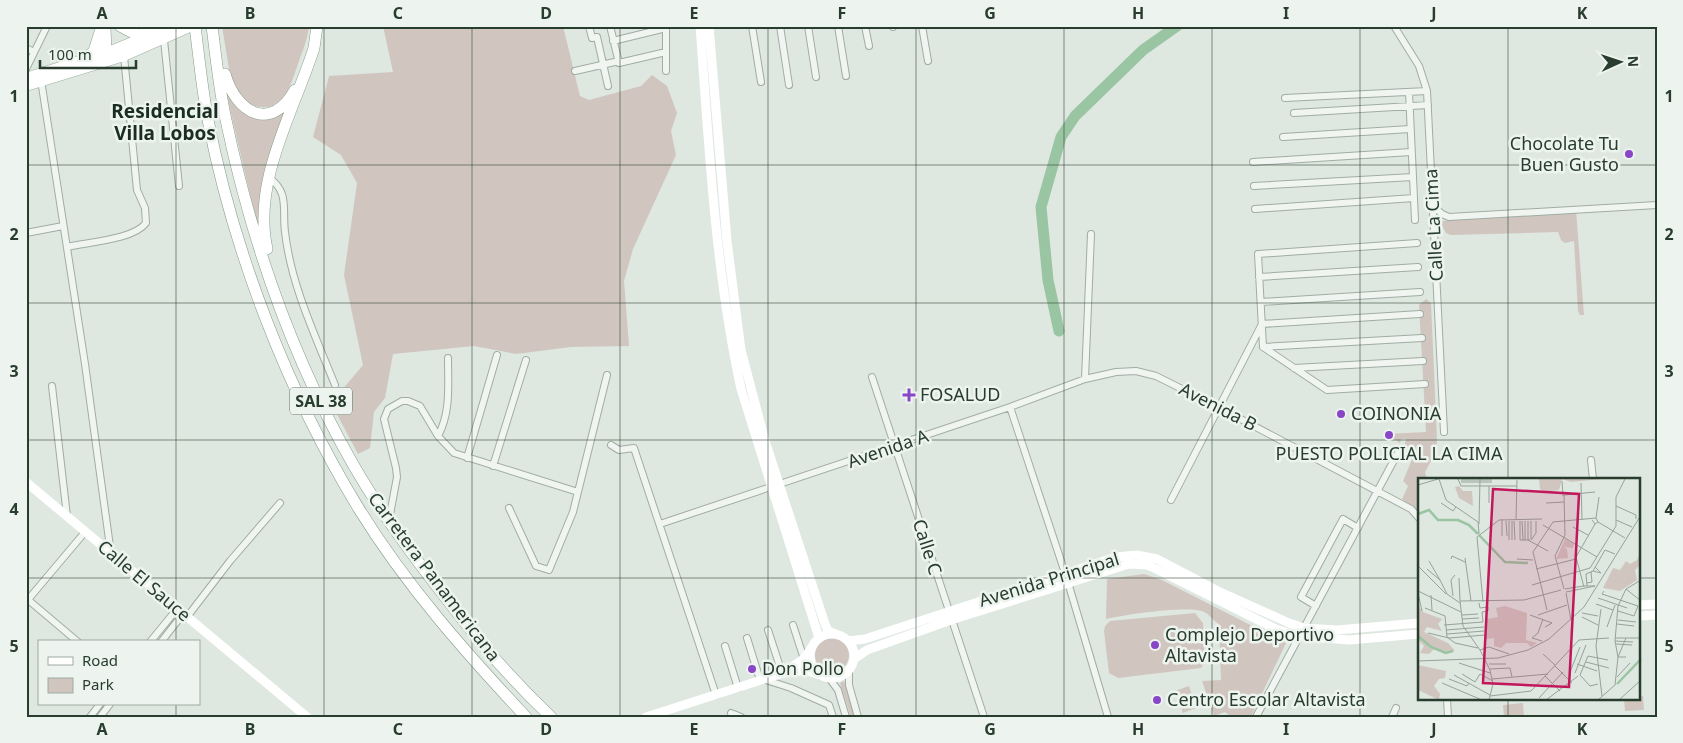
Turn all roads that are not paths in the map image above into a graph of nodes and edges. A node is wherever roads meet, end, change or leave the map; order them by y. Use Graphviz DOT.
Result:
graph roads {
  1 [pos="47,26"];
  2 [pos="104,26"];
  3 [pos="111,26"];
  4 [pos="120,26"];
  5 [pos="170,26"];
  6 [pos="194,26"];
  7 [pos="212,26"];
  8 [pos="313,26"];
  9 [pos="317,26"];
  10 [pos="589,26"];
  11 [pos="610,26"];
  12 [pos="700,26"];
  13 [pos="708,26"];
  14 [pos="752,26"];
  15 [pos="780,26"];
  16 [pos="808,26"];
  17 [pos="838,26"];
  18 [pos="866,26"];
  19 [pos="922,26"];
  20 [pos="1394,26"];
  21 [pos="666,27"];
  22 [pos="162,36"];
  23 [pos="214,38"];
  24 [pos="613,41"];
  25 [pos="869,46"];
  26 [pos="26,48"];
  27 [pos="34,52"];
  28 [pos="666,52"];
  29 [pos="113,55"];
  30 [pos="87,58"];
  31 [pos="928,60"];
  32 [pos="618,61"];
  33 [pos="603,65"];
  34 [pos="26,69"];
  35 [pos="575,71"];
  36 [pos="666,71"];
  37 [pos="846,76"];
  38 [pos="40,77"];
  39 [pos="816,77"];
  40 [pos="26,78"];
  41 [pos="761,82"];
  42 [pos="26,86"];
  43 [pos="608,86"];
  44 [pos="789,86"];
  45 [pos="1427,91"];
  46 [pos="1409,92"];
  47 [pos="1285,98"];
  48 [pos="1428,105"];
  49 [pos="1409,106"];
  50 [pos="1294,113"];
  51 [pos="1410,129"];
  52 [pos="1282,137"];
  53 [pos="1411,152"];
  54 [pos="1253,162"];
  55 [pos="268,177"];
  56 [pos="1413,177"];
  57 [pos="178,186"];
  58 [pos="1254,186"];
  59 [pos="1414,198"];
  60 [pos="1657,204"];
  61 [pos="1433,206"];
  62 [pos="1255,209"];
  63 [pos="1415,220"];
  64 [pos="63,226"];
  65 [pos="26,233"];
  66 [pos="1091,234"];
  67 [pos="1416,243"];
  68 [pos="66,247"];
  69 [pos="1418,267"];
  70 [pos="1259,278"];
  71 [pos="1420,292"];
  72 [pos="279,302"];
  73 [pos="1261,302"];
  74 [pos="266,314"];
  75 [pos="1420,314"];
  76 [pos="1262,324"];
  77 [pos="1422,338"];
  78 [pos="1263,347"];
  79 [pos="497,356"];
  80 [pos="448,358"];
  81 [pos="526,360"];
  82 [pos="1423,361"];
  83 [pos="1294,368"];
  84 [pos="1116,372"];
  85 [pos="606,375"];
  86 [pos="872,377"];
  87 [pos="1085,380"];
  88 [pos="1425,384"];
  89 [pos="335,385"];
  90 [pos="52,386"];
  91 [pos="1218,407"];
  92 [pos="1010,408"];
  93 [pos="1444,432"];
  94 [pos="438,436"];
  95 [pos="611,445"];
  96 [pos="894,446"];
  97 [pos="1400,449"];
  98 [pos="467,458"];
  99 [pos="1592,460"];
  100 [pos="493,466"];
  101 [pos="1593,478"];
  102 [pos="26,482"];
  103 [pos="776,486"];
  104 [pos="1377,491"];
  105 [pos="578,492"];
  106 [pos="1171,500"];
  107 [pos="280,503"];
  108 [pos="509,508"];
  109 [pos="67,516"];
  110 [pos="1418,517"];
  111 [pos="389,522"];
  112 [pos="660,524"];
  113 [pos="1358,528"];
  114 [pos="85,532"];
  115 [pos="111,554"];
  116 [pos="1066,578"];
  117 [pos="436,586"];
  118 [pos="422,599"];
  119 [pos="27,600"];
  120 [pos="1657,604"];
  121 [pos="1316,606"];
  122 [pos="1640,606"];
  123 [pos="456,611"];
  124 [pos="182,613"];
  125 [pos="1654,615"];
  126 [pos="950,616"];
  127 [pos="1640,616"];
  128 [pos="1418,623"];
  129 [pos="443,624"];
  130 [pos="793,625"];
  131 [pos="1304,628"];
  132 [pos="768,630"];
  133 [pos="838,634"];
  134 [pos="1418,634"];
  135 [pos="1298,636"];
  136 [pos="747,638"];
  137 [pos="819,638"];
  138 [pos="76,640"];
  139 [pos="152,640"];
  140 [pos="162,640"];
  141 [pos="848,640"];
  142 [pos="725,646"];
  143 [pos="812,646"];
  144 [pos="804,658"];
  145 [pos="854,658"];
  146 [pos="849,670"];
  147 [pos="780,674"];
  148 [pos="820,674"];
  149 [pos="829,678"];
  150 [pos="762,680"];
  151 [pos="738,688"];
  152 [pos="791,688"];
  153 [pos="716,695"];
  154 [pos="1447,700"];
  155 [pos="98,706"];
  156 [pos="108,706"];
  157 [pos="1396,708"];
  158 [pos="731,713"];
  159 [pos="660,715"];
  160 [pos="90,717"];
  161 [pos="100,717"];
  162 [pos="307,717"];
  163 [pos="526,717"];
  164 [pos="552,717"];
  165 [pos="646,717"];
  166 [pos="741,717"];
  167 [pos="833,717"];
  168 [pos="846,717"];
  169 [pos="858,717"];
  170 [pos="984,717"];
  171 [pos="1108,717"];
  172 [pos="1256,717"];
  173 [pos="1392,717"];
  174 [pos="1448,717"];
  1 -- 27 [label="street"];
  2 -- 29 [label="highway"];
  2 -- 30 [label="highway"];
  3 -- 29 [label="highway"];
  4 -- 22 [label="highway"];
  5 -- 22 [label="main road"];
  6 -- 22 [label="main road"];
  6 -- 74 [label="highway, Carretera Panamericana / SAL 38"];
  7 -- 23 [label="highway, Carretera Panamericana / SAL 38"];
  8 -- 23 [label="highway"];
  9 -- 55 [label="highway"];
  10 -- 33 [label="street"];
  11 -- 24 [label="street"];
  12 -- 103 [label="main road"];
  13 -- 103 [label="main road"];
  14 -- 41 [label="street"];
  15 -- 44 [label="street"];
  16 -- 39 [label="street"];
  17 -- 37 [label="street"];
  18 -- 25 [label="street"];
  19 -- 31 [label="street"];
  20 -- 45 [label="street, Calle La Cima"];
  21 -- 24 [label="street"];
  21 -- 28 [label="street"];
  22 -- 29 [label="main road"];
  22 -- 57 [label="street"];
  23 -- 72 [label="highway, Carretera Panamericana / SAL 38"];
  24 -- 32 [label="street"];
  26 -- 27 [label="street"];
  27 -- 34 [label="street"];
  28 -- 32 [label="street"];
  28 -- 36 [label="street"];
  29 -- 30 [label="main road"];
  29 -- 38 [label="main road"];
  29 -- 68 [label="street"];
  30 -- 38 [label="main road"];
  32 -- 33 [label="street"];
  33 -- 35 [label="street"];
  33 -- 43 [label="street"];
  38 -- 40 [label="main road"];
  38 -- 42 [label="main road"];
  38 -- 64 [label="street"];
  45 -- 46 [label="street"];
  45 -- 48 [label="street, Calle La Cima"];
  46 -- 47 [label="street"];
  46 -- 49 [label="street"];
  48 -- 49 [label="street"];
  48 -- 61 [label="street, Calle La Cima"];
  49 -- 50 [label="street"];
  49 -- 51 [label="street"];
  51 -- 52 [label="street"];
  51 -- 53 [label="street"];
  53 -- 54 [label="street"];
  53 -- 56 [label="street"];
  55 -- 72 [label="highway"];
  55 -- 89 [label="street"];
  56 -- 58 [label="street"];
  56 -- 59 [label="street"];
  59 -- 62 [label="street"];
  59 -- 63 [label="street"];
  60 -- 61 [label="street"];
  61 -- 93 [label="street, Calle La Cima"];
  64 -- 65 [label="street"];
  64 -- 68 [label="street"];
  66 -- 87 [label="street"];
  67 -- 70 [label="street"];
  68 -- 115 [label="street"];
  69 -- 70 [label="street"];
  70 -- 73 [label="street"];
  71 -- 73 [label="street"];
  72 -- 74 [label="highway"];
  72 -- 111 [label="highway, Carretera Panamericana / SAL 38"];
  73 -- 76 [label="street"];
  74 -- 118 [label="highway, Carretera Panamericana / SAL 38"];
  75 -- 76 [label="street"];
  76 -- 78 [label="street"];
  76 -- 91 [label="street"];
  77 -- 78 [label="street"];
  78 -- 83 [label="street"];
  79 -- 98 [label="street"];
  80 -- 94 [label="street"];
  81 -- 100 [label="street"];
  82 -- 83 [label="street"];
  83 -- 88 [label="street"];
  84 -- 87 [label="street, Avenida A"];
  84 -- 91 [label="street, Avenida B"];
  85 -- 105 [label="street"];
  86 -- 96 [label="street, Calle C"];
  87 -- 92 [label="street, Avenida A"];
  90 -- 109 [label="street"];
  91 -- 104 [label="street, Avenida B"];
  91 -- 106 [label="street"];
  92 -- 96 [label="street, Avenida A"];
  92 -- 116 [label="street"];
  94 -- 98 [label="street"];
  94 -- 111 [label="street"];
  95 -- 112 [label="street"];
  96 -- 103 [label="street, Avenida A"];
  96 -- 126 [label="street, Calle C"];
  97 -- 104 [label="street"];
  98 -- 100 [label="street"];
  99 -- 101 [label="street"];
  100 -- 105 [label="street"];
  102 -- 109 [label="main road, Calle El Sauce"];
  103 -- 112 [label="street, Avenida A"];
  103 -- 133 [label="main road"];
  103 -- 137 [label="main road"];
  104 -- 110 [label="street, Avenida B"];
  104 -- 113 [label="street"];
  105 -- 108 [label="street"];
  107 -- 124 [label="street"];
  109 -- 114 [label="main road, Calle El Sauce"];
  111 -- 117 [label="highway, Carretera Panamericana / SAL 38"];
  112 -- 153 [label="street"];
  113 -- 121 [label="street"];
  113 -- 121 [label="street"];
  114 -- 115 [label="main road, Calle El Sauce"];
  114 -- 119 [label="street"];
  115 -- 124 [label="main road, Calle El Sauce"];
  116 -- 126 [label="main road, Avenida Principal"];
  116 -- 131 [label="main road, Avenida Principal"];
  116 -- 135 [label="main road, Avenida Principal"];
  116 -- 171 [label="street"];
  117 -- 118 [label="highway"];
  117 -- 123 [label="highway, Carretera Panamericana / SAL 38"];
  118 -- 129 [label="highway, Carretera Panamericana / SAL 38"];
  119 -- 138 [label="street"];
  120 -- 122 [label="main road"];
  121 -- 131 [label="street"];
  123 -- 129 [label="highway"];
  123 -- 164 [label="highway, Carretera Panamericana / SAL 38"];
  124 -- 139 [label="street"];
  124 -- 140 [label="street"];
  124 -- 162 [label="main road, Calle El Sauce"];
  125 -- 127 [label="main road"];
  126 -- 141 [label="main road, Avenida Principal"];
  126 -- 145 [label="main road, Avenida Principal"];
  126 -- 170 [label="street, Calle C"];
  128 -- 131 [label="main road, Avenida Principal"];
  129 -- 163 [label="highway, Carretera Panamericana / SAL 38"];
  130 -- 144 [label="street"];
  131 -- 135 [label="street"];
  132 -- 147 [label="street"];
  133 -- 137 [label="main road"];
  133 -- 141 [label="main road"];
  134 -- 135 [label="main road, Avenida Principal"];
  135 -- 172 [label="street"];
  136 -- 150 [label="street"];
  137 -- 143 [label="main road"];
  141 -- 145 [label="main road"];
  142 -- 151 [label="street"];
  143 -- 144 [label="main road"];
  143 -- 148 [label="main road"];
  144 -- 147 [label="main road"];
  145 -- 146 [label="main road"];
  146 -- 149 [label="main road"];
  146 -- 169 [label="street"];
  147 -- 148 [label="main road"];
  147 -- 150 [label="main road"];
  147 -- 152 [label="street"];
  148 -- 149 [label="main road"];
  149 -- 168 [label="street"];
  150 -- 151 [label="main road"];
  150 -- 152 [label="street"];
  151 -- 153 [label="main road"];
  152 -- 167 [label="street"];
  153 -- 159 [label="main road"];
  154 -- 174 [label="street"];
  155 -- 160 [label="street"];
  156 -- 161 [label="street"];
  157 -- 173 [label="street"];
  158 -- 166 [label="street"];
  159 -- 165 [label="main road"];
}
